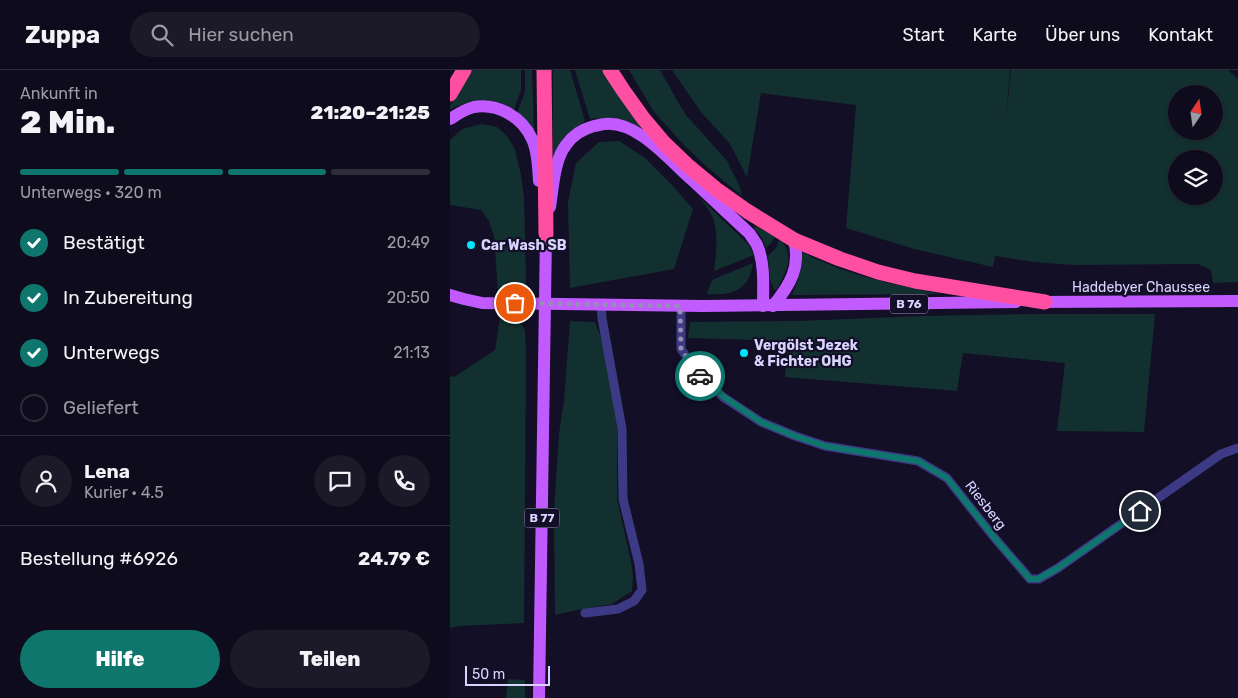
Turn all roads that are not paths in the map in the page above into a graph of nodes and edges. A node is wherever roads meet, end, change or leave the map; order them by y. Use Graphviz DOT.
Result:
graph roads {
  1 [pos="464,70"];
  2 [pos="544,70"];
  3 [pos="610,70"];
  4 [pos="450,94"];
  5 [pos="450,119"];
  6 [pos="546,234"];
  7 [pos="794,240"];
  8 [pos="450,295"];
  9 [pos="1238,301"];
  10 [pos="1045,302"];
  11 [pos="601,305"];
  12 [pos="680,306"];
  13 [pos="768,306"];
  14 [pos="1238,448"];
  15 [pos="585,613"];
  16 [pos="539,698"];
  1 -- 4 [label="highway"];
  2 -- 6 [label="highway"];
  3 -- 7 [label="highway"];
  5 -- 6 [label="main road"];
  6 -- 13 [label="main road"];
  6 -- 16 [label="main road, B 77"];
  7 -- 10 [label="highway"];
  7 -- 13 [label="main road"];
  8 -- 11 [label="main road, B 76"];
  9 -- 10 [label="main road, Haddebyer Chaussee / B 76"];
  10 -- 13 [label="main road, B 76"];
  11 -- 12 [label="main road, B 76"];
  11 -- 15 [label="street"];
  12 -- 13 [label="main road, B 76"];
  12 -- 14 [label="street, Riesberg"];
}
